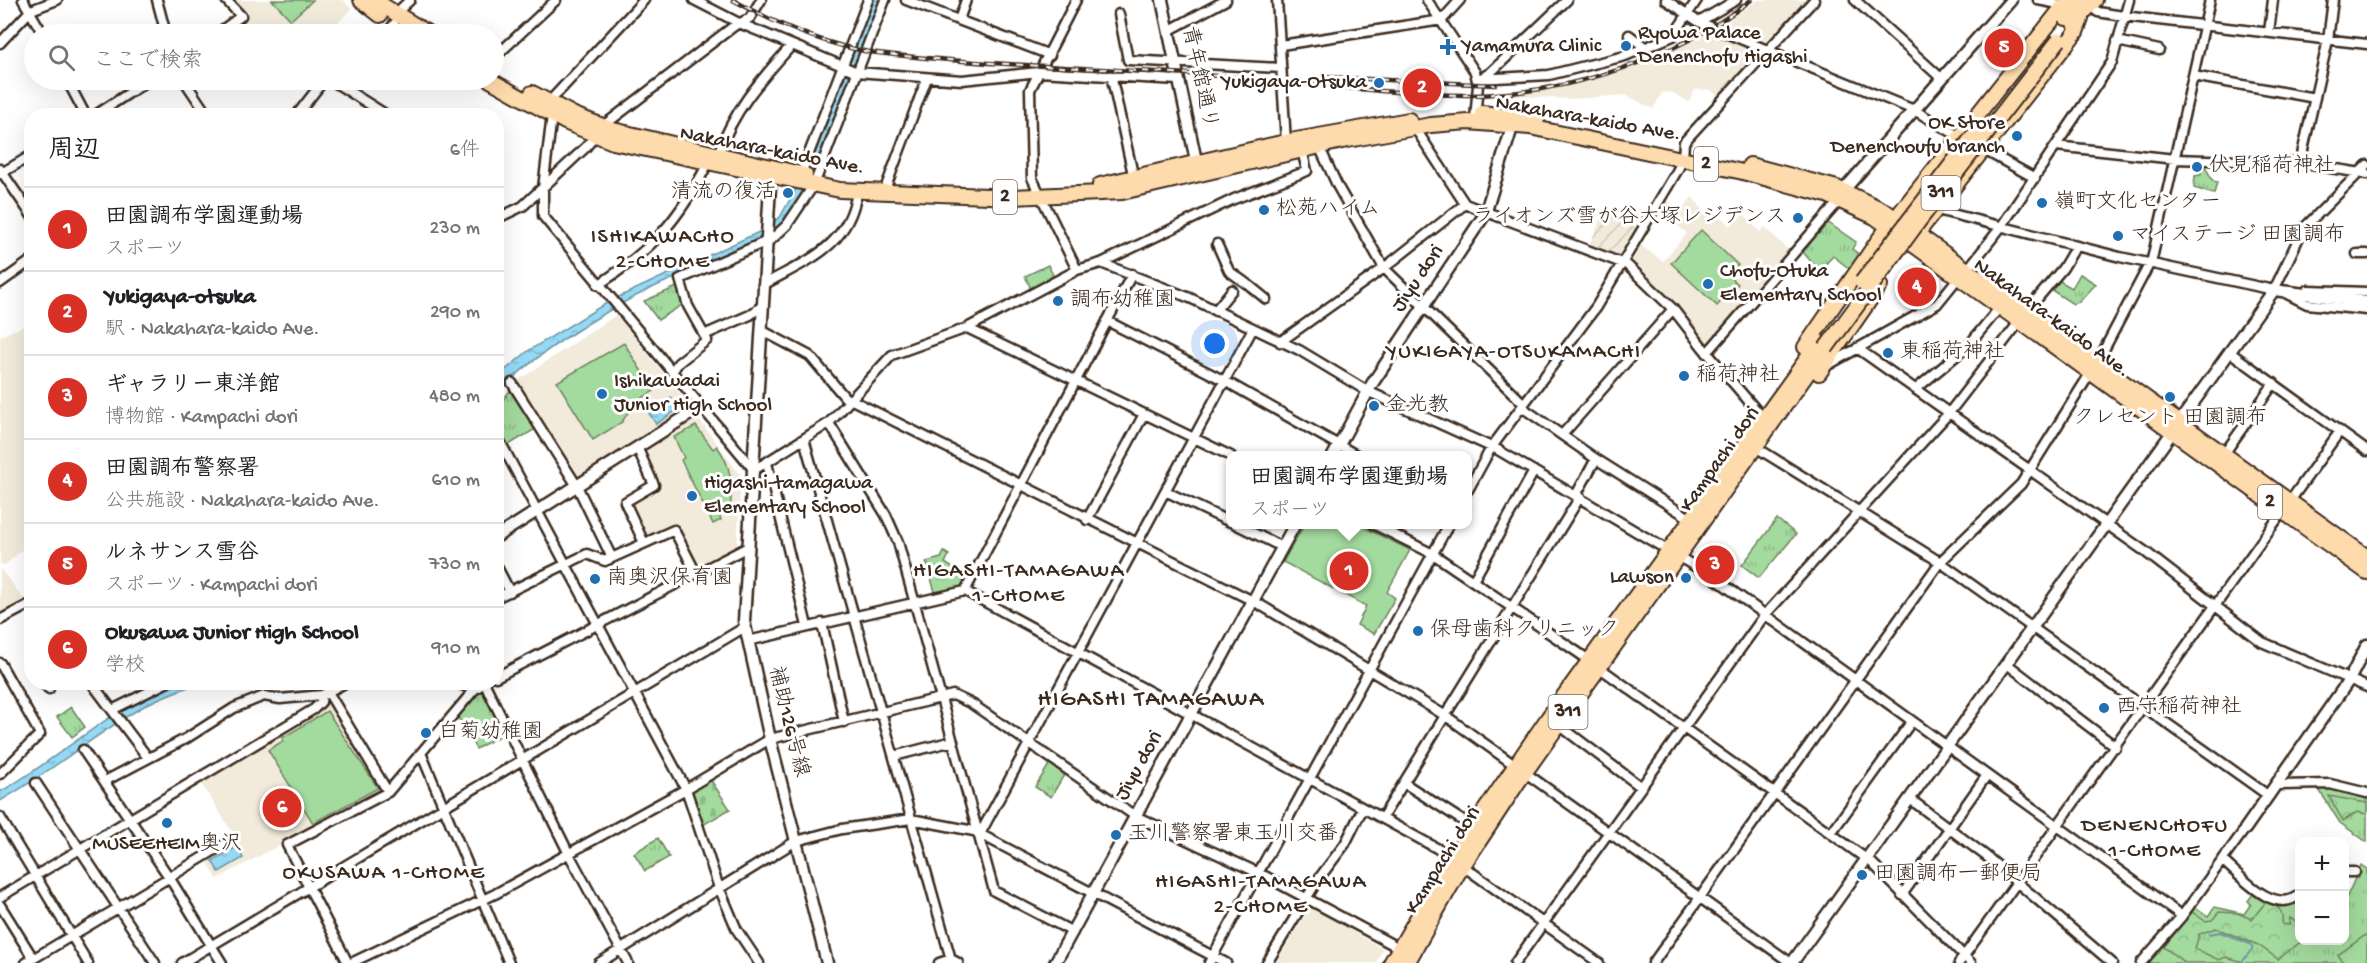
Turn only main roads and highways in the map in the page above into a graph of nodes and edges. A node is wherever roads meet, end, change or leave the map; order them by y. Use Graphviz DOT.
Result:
graph roads {
  1 [pos="361,0"];
  2 [pos="374,0"];
  3 [pos="2088,2"];
  4 [pos="2066,3"];
  5 [pos="2081,18"];
  6 [pos="392,24"];
  7 [pos="2055,38"];
  8 [pos="504,77"];
  9 [pos="504,86"];
  10 [pos="551,108"];
  11 [pos="1475,118"];
  12 [pos="1318,141"];
  13 [pos="1197,169"];
  14 [pos="808,179"];
  15 [pos="1038,193"];
  16 [pos="1893,223"];
  17 [pos="1913,238"];
  18 [pos="1963,274"];
  19 [pos="1849,286"];
  20 [pos="1869,301"];
  21 [pos="2023,316"];
  22 [pos="2177,427"];
  23 [pos="1735,466"];
  24 [pos="2286,506"];
  25 [pos="1675,553"];
  26 [pos="2367,557"];
  27 [pos="2367,572"];
  28 [pos="1595,664"];
  29 [pos="1521,769"];
  30 [pos="1458,861"];
  31 [pos="1409,957"];
  32 [pos="1391,963"];
  1 -- 6 [label="main road"];
  2 -- 6 [label="main road"];
  3 -- 5 [label="main road, Kampachi dori / 311"];
  3 -- 7 [label="main road, Kampachi dori / 311"];
  4 -- 16 [label="main road, 311"];
  5 -- 7 [label="main road, Kampachi dori / 311"];
  5 -- 17 [label="main road"];
  7 -- 23 [label="main road, Kampachi dori / 311, bridge"];
  8 -- 10 [label="main road, Nakahara-kaido Ave. / 2"];
  9 -- 10 [label="main road, Nakahara-kaido Ave. / 2"];
  10 -- 14 [label="main road, Nakahara-kaido Ave. / 2"];
  11 -- 12 [label="main road, Nakahara-kaido Ave. / 2"];
  11 -- 12 [label="main road, Nakahara-kaido Ave. / 2"];
  11 -- 16 [label="main road, Nakahara-kaido Ave. / 2"];
  12 -- 13 [label="main road, Nakahara-kaido Ave. / 2"];
  12 -- 13 [label="main road, Nakahara-kaido Ave. / 2"];
  13 -- 15 [label="main road, Nakahara-kaido Ave. / 2"];
  13 -- 15 [label="main road, Nakahara-kaido Ave. / 2"];
  14 -- 15 [label="main road, Nakahara-kaido Ave. / 2"];
  14 -- 15 [label="main road, Nakahara-kaido Ave. / 2"];
  16 -- 17 [label="main road, Nakahara-kaido Ave. / 2"];
  16 -- 19 [label="main road, 311"];
  17 -- 18 [label="main road, Nakahara-kaido Ave. / 2"];
  17 -- 20 [label="main road"];
  18 -- 21 [label="main road, Nakahara-kaido Ave. / 2"];
  18 -- 21 [label="main road, Nakahara-kaido Ave. / 2"];
  19 -- 20 [label="main road"];
  19 -- 23 [label="main road, 311"];
  20 -- 23 [label="main road"];
  21 -- 22 [label="main road, Nakahara-kaido Ave. / 2"];
  22 -- 24 [label="main road, Nakahara-kaido Ave. / 2"];
  22 -- 24 [label="main road, Nakahara-kaido Ave. / 2"];
  23 -- 25 [label="main road, Kampachi dori / 311"];
  23 -- 25 [label="main road, Kampachi dori / 311"];
  24 -- 26 [label="main road, Nakahara-kaido Ave. / 2"];
  24 -- 27 [label="main road, Nakahara-kaido Ave. / 2"];
  25 -- 28 [label="main road, Kampachi dori / 311"];
  28 -- 29 [label="main road, Kampachi dori / 311"];
  28 -- 29 [label="main road, Kampachi dori / 311"];
  29 -- 30 [label="main road, Kampachi dori / 311"];
  29 -- 30 [label="main road, Kampachi dori / 311"];
  30 -- 31 [label="main road, Kampachi dori / 311"];
  31 -- 32 [label="main road, Kampachi dori / 311"];
}
